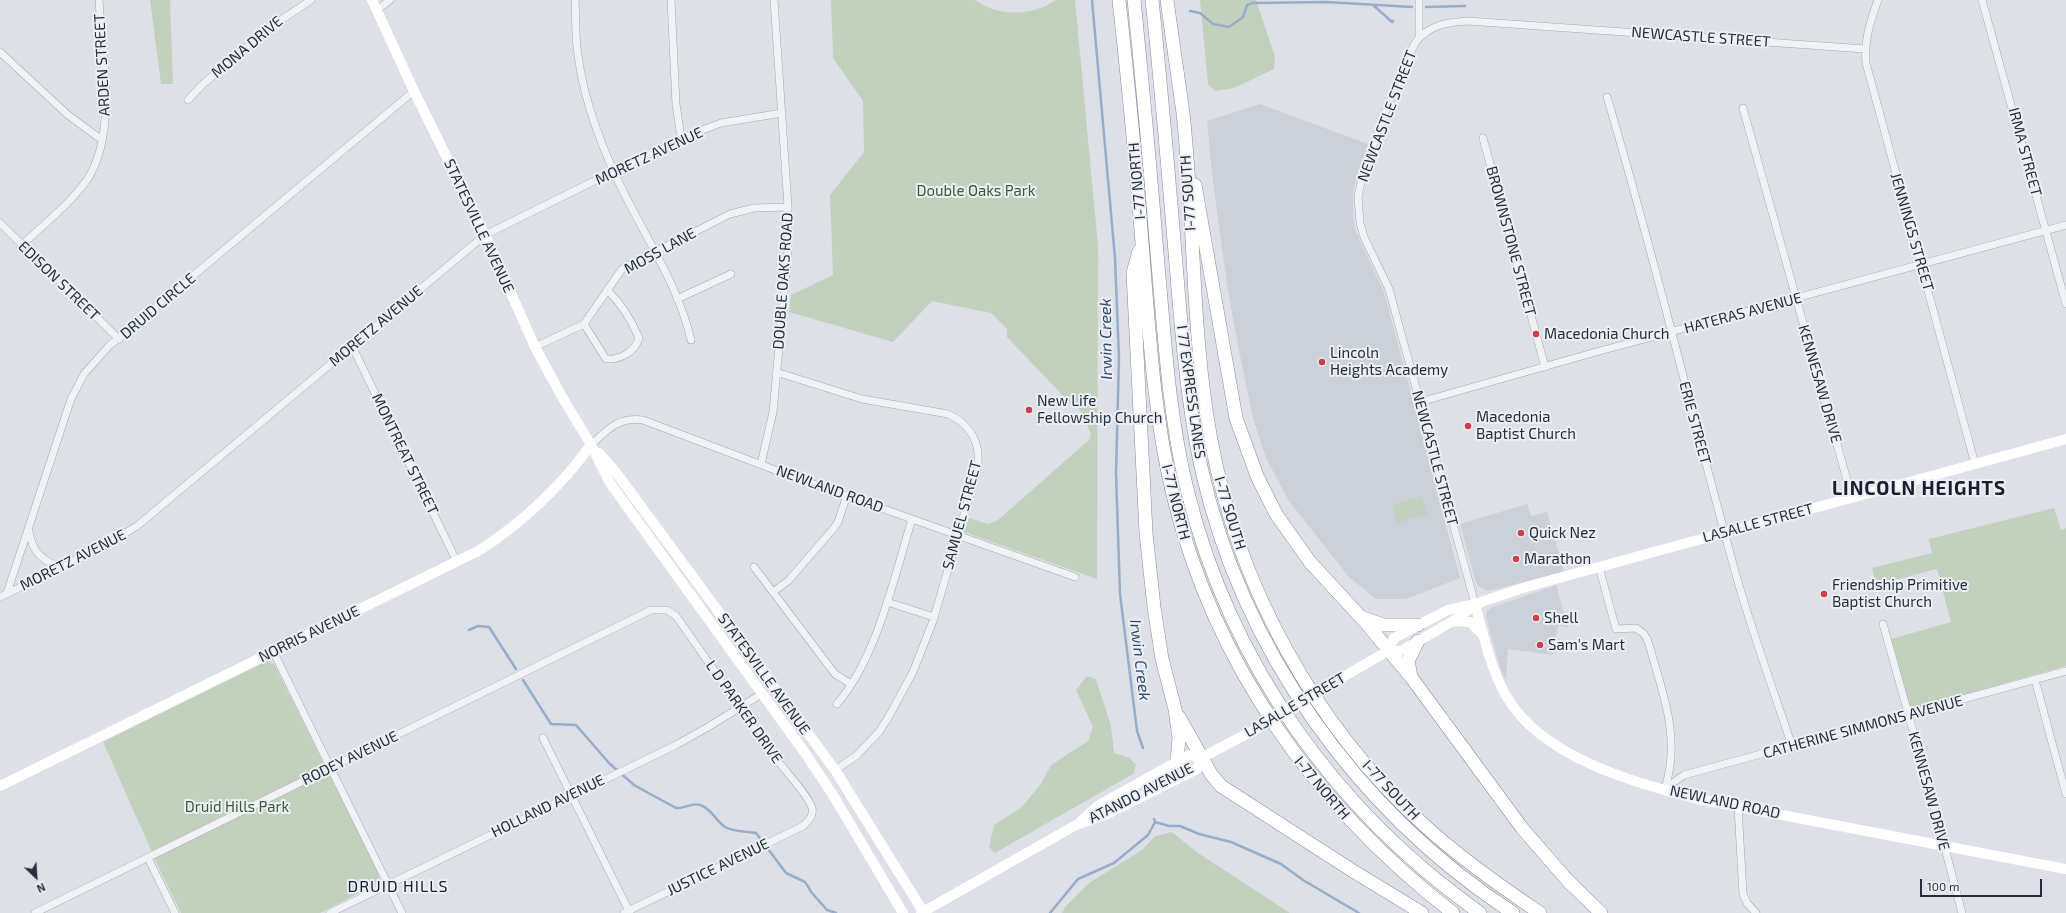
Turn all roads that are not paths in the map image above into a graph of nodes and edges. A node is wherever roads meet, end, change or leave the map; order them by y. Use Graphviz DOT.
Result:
graph roads {
  1 [pos="99,0"];
  2 [pos="311,0"];
  3 [pos="390,0"];
  4 [pos="575,0"];
  5 [pos="671,0"];
  6 [pos="774,0"];
  7 [pos="1119,0"];
  8 [pos="1134,0"];
  9 [pos="1152,0"];
  10 [pos="1167,0"];
  11 [pos="1419,0"];
  12 [pos="1878,0"];
  13 [pos="1982,0"];
  14 [pos="373,4"];
  15 [pos="1419,37"];
  16 [pos="1865,49"];
  17 [pos="0,52"];
  18 [pos="414,91"];
  19 [pos="1607,96"];
  20 [pos="188,100"];
  21 [pos="1743,108"];
  22 [pos="782,113"];
  23 [pos="1183,115"];
  24 [pos="681,138"];
  25 [pos="1483,138"];
  26 [pos="102,140"];
  27 [pos="613,171"];
  28 [pos="788,207"];
  29 [pos="0,223"];
  30 [pos="2066,225"];
  31 [pos="2046,231"];
  32 [pos="485,235"];
  33 [pos="1142,242"];
  34 [pos="22,245"];
  35 [pos="654,252"];
  36 [pos="1921,266"];
  37 [pos="731,274"];
  38 [pos="607,290"];
  39 [pos="677,298"];
  40 [pos="1796,299"];
  41 [pos="2066,304"];
  42 [pos="584,324"];
  43 [pos="1671,333"];
  44 [pos="119,339"];
  45 [pos="691,340"];
  46 [pos="352,346"];
  47 [pos="535,347"];
  48 [pos="1545,367"];
  49 [pos="776,372"];
  50 [pos="1420,402"];
  51 [pos="2066,439"];
  52 [pos="591,444"];
  53 [pos="761,464"];
  54 [pos="1975,464"];
  55 [pos="847,496"];
  56 [pos="1852,498"];
  57 [pos="912,519"];
  58 [pos="28,529"];
  59 [pos="1725,532"];
  60 [pos="959,535"];
  61 [pos="456,562"];
  62 [pos="62,567"];
  63 [pos="754,567"];
  64 [pos="1599,567"];
  65 [pos="1075,578"];
  66 [pos="773,592"];
  67 [pos="7,593"];
  68 [pos="0,597"];
  69 [pos="887,602"];
  70 [pos="1475,604"];
  71 [pos="667,610"];
  72 [pos="934,617"];
  73 [pos="1361,617"];
  74 [pos="1453,621"];
  75 [pos="1883,624"];
  76 [pos="1418,625"];
  77 [pos="1484,635"];
  78 [pos="1418,641"];
  79 [pos="273,651"];
  80 [pos="1388,651"];
  81 [pos="2066,671"];
  82 [pos="1411,677"];
  83 [pos="2035,680"];
  84 [pos="851,684"];
  85 [pos="763,693"];
  86 [pos="837,704"];
  87 [pos="741,707"];
  88 [pos="1175,709"];
  89 [pos="1908,714"];
  90 [pos="543,738"];
  91 [pos="1792,746"];
  92 [pos="1202,758"];
  93 [pos="1177,762"];
  94 [pos="330,768"];
  95 [pos="834,770"];
  96 [pos="0,786"];
  97 [pos="1664,789"];
  98 [pos="2066,794"];
  99 [pos="571,795"];
  100 [pos="1738,807"];
  101 [pos="810,818"];
  102 [pos="1076,825"];
  103 [pos="1944,846"];
  104 [pos="148,858"];
  105 [pos="2066,869"];
  106 [pos="388,884"];
  107 [pos="627,912"];
  108 [pos="35,913"];
  109 [pos="175,913"];
  110 [pos="330,913"];
  111 [pos="402,913"];
  112 [pos="903,913"];
  113 [pos="923,913"];
  114 [pos="1422,913"];
  115 [pos="1453,913"];
  116 [pos="1480,913"];
  117 [pos="1513,913"];
  118 [pos="1540,913"];
  119 [pos="1601,913"];
  120 [pos="1756,913"];
  121 [pos="1962,913"];
  1 -- 26 [label="street, ARDEN STREET"];
  2 -- 20 [label="street, MONA DRIVE"];
  3 -- 14 [label="street"];
  4 -- 27 [label="street"];
  5 -- 24 [label="street"];
  6 -- 22 [label="street, DOUBLE OAKS ROAD"];
  7 -- 33 [label="highway, I-77 NORTH"];
  8 -- 116 [label="highway, I 77 EXPRESS LANES"];
  9 -- 117 [label="highway, I 77 EXPRESS LANES"];
  10 -- 23 [label="highway, I-77 SOUTH"];
  11 -- 15 [label="street"];
  12 -- 16 [label="street, JENNINGS STREET"];
  13 -- 31 [label="street, IRMA STREET"];
  14 -- 18 [label="main road, STATESVILLE AVENUE"];
  15 -- 16 [label="street, NEWCASTLE STREET"];
  15 -- 50 [label="street, NEWCASTLE STREET"];
  16 -- 36 [label="street, JENNINGS STREET"];
  17 -- 26 [label="street"];
  18 -- 32 [label="main road, STATESVILLE AVENUE"];
  18 -- 44 [label="street, DRUID CIRCLE"];
  19 -- 43 [label="street, ERIE STREET"];
  21 -- 40 [label="street, KENNESAW DRIVE"];
  22 -- 24 [label="street, MORETZ AVENUE"];
  22 -- 28 [label="street, DOUBLE OAKS ROAD"];
  23 -- 73 [label="highway"];
  23 -- 118 [label="highway, I-77 SOUTH"];
  24 -- 27 [label="street, MORETZ AVENUE"];
  25 -- 48 [label="street, BROWNSTONE STREET"];
  26 -- 34 [label="street, ARDEN STREET"];
  27 -- 32 [label="street, MORETZ AVENUE"];
  27 -- 35 [label="street"];
  28 -- 35 [label="street, MOSS LANE"];
  28 -- 49 [label="street, DOUBLE OAKS ROAD"];
  29 -- 34 [label="street, EDISON STREET"];
  30 -- 31 [label="street, HATERAS AVENUE"];
  31 -- 36 [label="street, HATERAS AVENUE"];
  31 -- 41 [label="street, IRMA STREET"];
  32 -- 46 [label="street, MORETZ AVENUE"];
  32 -- 47 [label="main road, STATESVILLE AVENUE"];
  33 -- 88 [label="highway"];
  33 -- 115 [label="highway, I-77 NORTH"];
  34 -- 44 [label="street, EDISON STREET"];
  35 -- 38 [label="street, MOSS LANE"];
  35 -- 39 [label="street"];
  36 -- 40 [label="street, HATERAS AVENUE"];
  36 -- 54 [label="street, JENNINGS STREET"];
  37 -- 39 [label="street"];
  38 -- 42 [label="street, MOSS LANE"];
  38 -- 42 [label="street"];
  39 -- 45 [label="street"];
  40 -- 43 [label="street, HATERAS AVENUE"];
  40 -- 56 [label="street, KENNESAW DRIVE"];
  42 -- 47 [label="street"];
  43 -- 48 [label="street, HATERAS AVENUE"];
  43 -- 59 [label="street, ERIE STREET"];
  44 -- 58 [label="street, DRUID CIRCLE"];
  46 -- 61 [label="street, MONTREAT STREET"];
  46 -- 62 [label="street, MORETZ AVENUE"];
  47 -- 52 [label="main road, STATESVILLE AVENUE"];
  48 -- 50 [label="street, HATERAS AVENUE"];
  49 -- 53 [label="street, DOUBLE OAKS ROAD"];
  49 -- 60 [label="street, SAMUEL STREET"];
  50 -- 70 [label="street, NEWCASTLE STREET"];
  51 -- 54 [label="main road, LASALLE STREET"];
  52 -- 53 [label="street, NEWLAND ROAD"];
  52 -- 61 [label="main road, NORRIS AVENUE"];
  52 -- 85 [label="main road, STATESVILLE AVENUE"];
  52 -- 95 [label="main road, STATESVILLE AVENUE"];
  53 -- 55 [label="street, NEWLAND ROAD"];
  54 -- 56 [label="main road, LASALLE STREET"];
  55 -- 57 [label="street, NEWLAND ROAD"];
  55 -- 66 [label="street"];
  56 -- 59 [label="main road, LASALLE STREET"];
  57 -- 60 [label="street, NEWLAND ROAD"];
  57 -- 69 [label="street"];
  58 -- 62 [label="street"];
  58 -- 67 [label="street, DRUID CIRCLE"];
  59 -- 64 [label="main road, LASALLE STREET"];
  59 -- 91 [label="street, ERIE STREET"];
  60 -- 65 [label="street, NEWLAND ROAD"];
  60 -- 72 [label="street, SAMUEL STREET"];
  61 -- 79 [label="main road, NORRIS AVENUE"];
  62 -- 67 [label="street, MORETZ AVENUE"];
  63 -- 66 [label="street"];
  64 -- 70 [label="main road, LASALLE STREET"];
  64 -- 97 [label="street"];
  66 -- 84 [label="street"];
  67 -- 68 [label="street, MORETZ AVENUE"];
  69 -- 72 [label="street"];
  69 -- 84 [label="street"];
  70 -- 74 [label="main road, LASALLE STREET"];
  70 -- 76 [label="main road, LASALLE STREET"];
  70 -- 77 [label="main road, NEWLAND ROAD"];
  71 -- 87 [label="street, L D PARKER DRIVE"];
  71 -- 94 [label="street, RODEY AVENUE"];
  72 -- 95 [label="street, SAMUEL STREET"];
  73 -- 76 [label="highway"];
  73 -- 80 [label="highway"];
  74 -- 77 [label="main road"];
  74 -- 78 [label="main road, LASALLE STREET"];
  75 -- 89 [label="street, KENNESAW DRIVE"];
  76 -- 80 [label="main road, LASALLE STREET"];
  77 -- 97 [label="main road, NEWLAND ROAD"];
  78 -- 80 [label="main road, LASALLE STREET"];
  78 -- 82 [label="highway"];
  79 -- 94 [label="street"];
  79 -- 96 [label="main road, NORRIS AVENUE"];
  80 -- 82 [label="highway"];
  80 -- 92 [label="main road, LASALLE STREET, bridge"];
  81 -- 83 [label="street, CATHERINE SIMMONS AVENUE"];
  82 -- 119 [label="highway"];
  83 -- 89 [label="street, CATHERINE SIMMONS AVENUE"];
  83 -- 98 [label="street"];
  84 -- 86 [label="street"];
  85 -- 87 [label="street, HOLLAND AVENUE"];
  85 -- 112 [label="main road, STATESVILLE AVENUE"];
  87 -- 99 [label="street, HOLLAND AVENUE"];
  87 -- 101 [label="street, L D PARKER DRIVE"];
  88 -- 92 [label="highway"];
  88 -- 93 [label="highway"];
  89 -- 91 [label="street, CATHERINE SIMMONS AVENUE"];
  89 -- 103 [label="street, KENNESAW DRIVE"];
  90 -- 99 [label="street"];
  91 -- 97 [label="street, CATHERINE SIMMONS AVENUE"];
  92 -- 93 [label="main road, ATANDO AVENUE"];
  92 -- 102 [label="main road, ATANDO AVENUE"];
  92 -- 114 [label="highway"];
  93 -- 102 [label="main road, ATANDO AVENUE"];
  94 -- 104 [label="street, RODEY AVENUE"];
  94 -- 106 [label="street"];
  95 -- 113 [label="main road, STATESVILLE AVENUE"];
  97 -- 100 [label="main road, NEWLAND ROAD"];
  99 -- 106 [label="street, HOLLAND AVENUE"];
  99 -- 107 [label="street"];
  100 -- 103 [label="main road, NEWLAND ROAD"];
  100 -- 120 [label="street"];
  101 -- 107 [label="street, JUSTICE AVENUE"];
  102 -- 113 [label="main road, ATANDO AVENUE"];
  103 -- 105 [label="main road, NEWLAND ROAD"];
  103 -- 121 [label="street, KENNESAW DRIVE"];
  104 -- 108 [label="street, RODEY AVENUE"];
  104 -- 109 [label="street"];
  106 -- 110 [label="street, HOLLAND AVENUE"];
  106 -- 111 [label="street"];
}
